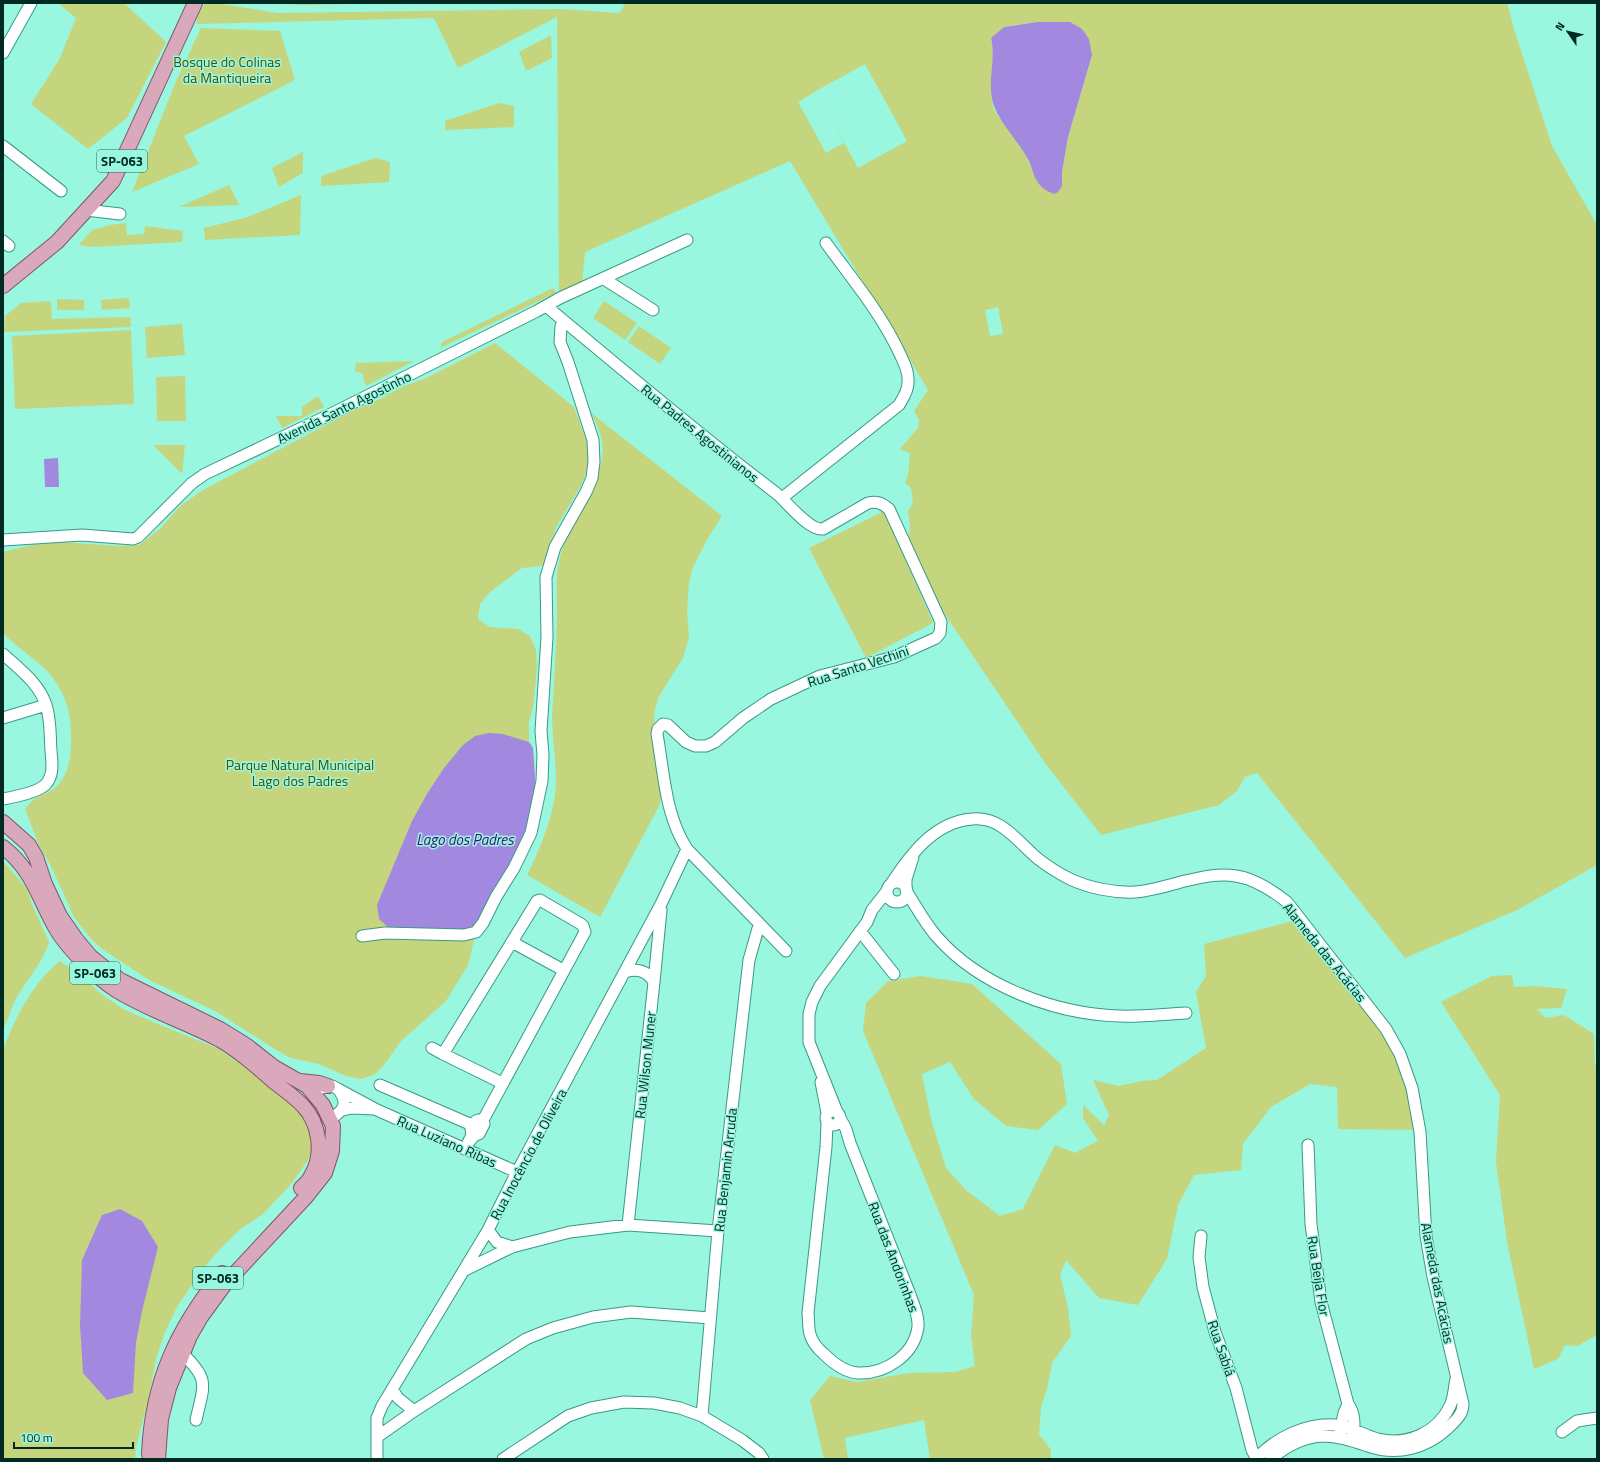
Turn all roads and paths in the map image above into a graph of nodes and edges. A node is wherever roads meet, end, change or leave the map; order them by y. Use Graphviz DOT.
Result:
graph roads {
  1 [pos="31,3"];
  2 [pos="195,3"];
  3 [pos="3,51"];
  4 [pos="3,146"];
  5 [pos="61,191"];
  6 [pos="86,210"];
  7 [pos="120,214"];
  8 [pos="687,240"];
  9 [pos="826,243"];
  10 [pos="604,279"];
  11 [pos="3,286"];
  12 [pos="546,306"];
  13 [pos="653,310"];
  14 [pos="564,321"];
  15 [pos="782,498"];
  16 [pos="859,508"];
  17 [pos="3,540"];
  18 [pos="3,654"];
  19 [pos="46,705"];
  20 [pos="3,718"];
  21 [pos="5,799"];
  22 [pos="3,823"];
  23 [pos="3,837"];
  24 [pos="3,847"];
  25 [pos="687,849"];
  26 [pos="914,853"];
  27 [pos="889,888"];
  28 [pos="907,891"];
  29 [pos="896,902"];
  30 [pos="661,904"];
  31 [pos="918,913"];
  32 [pos="759,925"];
  33 [pos="864,926"];
  34 [pos="362,936"];
  35 [pos="512,942"];
  36 [pos="786,951"];
  37 [pos="563,970"];
  38 [pos="625,972"];
  39 [pos="894,974"];
  40 [pos="654,982"];
  41 [pos="1186,1013"];
  42 [pos="432,1048"];
  43 [pos="443,1054"];
  44 [pos="299,1081"];
  45 [pos="502,1083"];
  46 [pos="380,1085"];
  47 [pos="333,1088"];
  48 [pos="313,1091"];
  49 [pos="304,1107"];
  50 [pos="342,1110"];
  51 [pos="377,1110"];
  52 [pos="312,1119"];
  53 [pos="330,1119"];
  54 [pos="833,1119"];
  55 [pos="477,1124"];
  56 [pos="1308,1145"];
  57 [pos="467,1146"];
  58 [pos="517,1172"];
  59 [pos="628,1225"];
  60 [pos="488,1230"];
  61 [pos="718,1231"];
  62 [pos="1201,1236"];
  63 [pos="512,1247"];
  64 [pos="465,1270"];
  65 [pos="710,1318"];
  66 [pos="182,1353"];
  67 [pos="1456,1374"];
  68 [pos="392,1389"];
  69 [pos="1452,1402"];
  70 [pos="1348,1404"];
  71 [pos="1463,1404"];
  72 [pos="414,1411"];
  73 [pos="702,1416"];
  74 [pos="1597,1418"];
  75 [pos="196,1420"];
  76 [pos="1340,1432"];
  77 [pos="1562,1432"];
  78 [pos="1353,1434"];
  79 [pos="377,1436"];
  80 [pos="518,1455"];
  81 [pos="148,1459"];
  82 [pos="158,1459"];
  83 [pos="377,1459"];
  84 [pos="503,1459"];
  85 [pos="763,1459"];
  86 [pos="1256,1459"];
  87 [pos="1271,1459"];
  1 -- 3 [label="street"];
  2 -- 6 [label="main road, SP-063"];
  4 -- 5 [label="street"];
  6 -- 7 [label="street"];
  6 -- 11 [label="main road, SP-063"];
  8 -- 10 [label="street, Avenida Santo Agostinho"];
  9 -- 15 [label="street"];
  10 -- 12 [label="street, Avenida Santo Agostinho"];
  10 -- 13 [label="street"];
  12 -- 14 [label="street, Rua Padres Agostinianos"];
  12 -- 17 [label="street, Avenida Santo Agostinho"];
  14 -- 15 [label="street, Rua Padres Agostinianos"];
  14 -- 34 [label="street"];
  15 -- 16 [label="street, Rua Padres Agostinianos"];
  16 -- 25 [label="street, Rua Santo Vechini"];
  18 -- 19 [label="street"];
  19 -- 20 [label="street"];
  19 -- 21 [label="street"];
  22 -- 23 [label="main road"];
  22 -- 44 [label="main road, SP-063"];
  24 -- 49 [label="main road, SP-063"];
  25 -- 30 [label="street, Rua Inocêncio de Oliveira"];
  25 -- 32 [label="street, Rua Santo Vechini"];
  26 -- 27 [label="street, Alameda das Acácias"];
  26 -- 28 [label="street"];
  26 -- 67 [label="street, Alameda das Acácias"];
  27 -- 28 [label="street"];
  27 -- 29 [label="street"];
  27 -- 33 [label="street, Rua das Andorinhas"];
  28 -- 29 [label="street"];
  28 -- 31 [label="street"];
  29 -- 31 [label="street"];
  29 -- 33 [label="street, Rua das Andorinhas"];
  30 -- 38 [label="street, Rua Inocêncio de Oliveira"];
  30 -- 40 [label="street, Rua Wilson Muner"];
  31 -- 41 [label="street"];
  32 -- 36 [label="street, Rua Santo Vechini"];
  32 -- 61 [label="street, Rua Benjamin Arruda"];
  33 -- 39 [label="street"];
  33 -- 54 [label="street, Rua das Andorinhas"];
  35 -- 37 [label="street"];
  35 -- 37 [label="street"];
  35 -- 43 [label="street"];
  37 -- 45 [label="street"];
  38 -- 40 [label="street"];
  38 -- 58 [label="street, Rua Inocêncio de Oliveira"];
  40 -- 59 [label="street, Rua Wilson Muner"];
  42 -- 43 [label="street"];
  43 -- 45 [label="street"];
  44 -- 47 [label="main road"];
  44 -- 48 [label="main road, SP-063"];
  45 -- 55 [label="street"];
  46 -- 55 [label="street"];
  47 -- 48 [label="street"];
  47 -- 50 [label="street"];
  47 -- 51 [label="street, Rua Luziano Ribas"];
  48 -- 49 [label="main road"];
  48 -- 53 [label="main road, SP-063"];
  49 -- 52 [label="main road, SP-063"];
  50 -- 51 [label="street, Rua Luziano Ribas"];
  50 -- 53 [label="street"];
  51 -- 57 [label="street, Rua Luziano Ribas"];
  52 -- 53 [label="main road"];
  52 -- 81 [label="main road, SP-063"];
  53 -- 66 [label="main road, SP-063"];
  54 -- 54 [label="street, Rua das Andorinhas"];
  55 -- 57 [label="street"];
  56 -- 70 [label="street, Rua Beíja Flor"];
  57 -- 58 [label="street, Rua Luziano Ribas"];
  58 -- 60 [label="street, Rua Inocêncio de Oliveira"];
  59 -- 61 [label="street"];
  59 -- 63 [label="street"];
  60 -- 63 [label="street"];
  60 -- 64 [label="street, Rua Inocêncio de Oliveira"];
  61 -- 65 [label="street, Rua Benjamin Arruda"];
  62 -- 86 [label="street, Rua Sabiá"];
  63 -- 64 [label="street"];
  64 -- 68 [label="street, Rua Inocêncio de Oliveira"];
  65 -- 72 [label="street"];
  65 -- 73 [label="street, Rua Benjamin Arruda"];
  66 -- 75 [label="street"];
  66 -- 82 [label="main road, SP-063"];
  67 -- 69 [label="street, Alameda das Acácias"];
  67 -- 71 [label="street, Alameda das Acácias"];
  68 -- 72 [label="street"];
  68 -- 79 [label="street, Rua Inocêncio de Oliveira"];
  69 -- 71 [label="street"];
  69 -- 78 [label="street"];
  70 -- 76 [label="street"];
  70 -- 78 [label="street, Rua Beíja Flor"];
  71 -- 78 [label="street"];
  72 -- 79 [label="street"];
  73 -- 80 [label="street"];
  73 -- 85 [label="street"];
  74 -- 77 [label="street"];
  76 -- 78 [label="street"];
  76 -- 86 [label="street"];
  76 -- 87 [label="street"];
  79 -- 83 [label="street, Rua Inocêncio de Oliveira"];
  80 -- 84 [label="street"];
}
